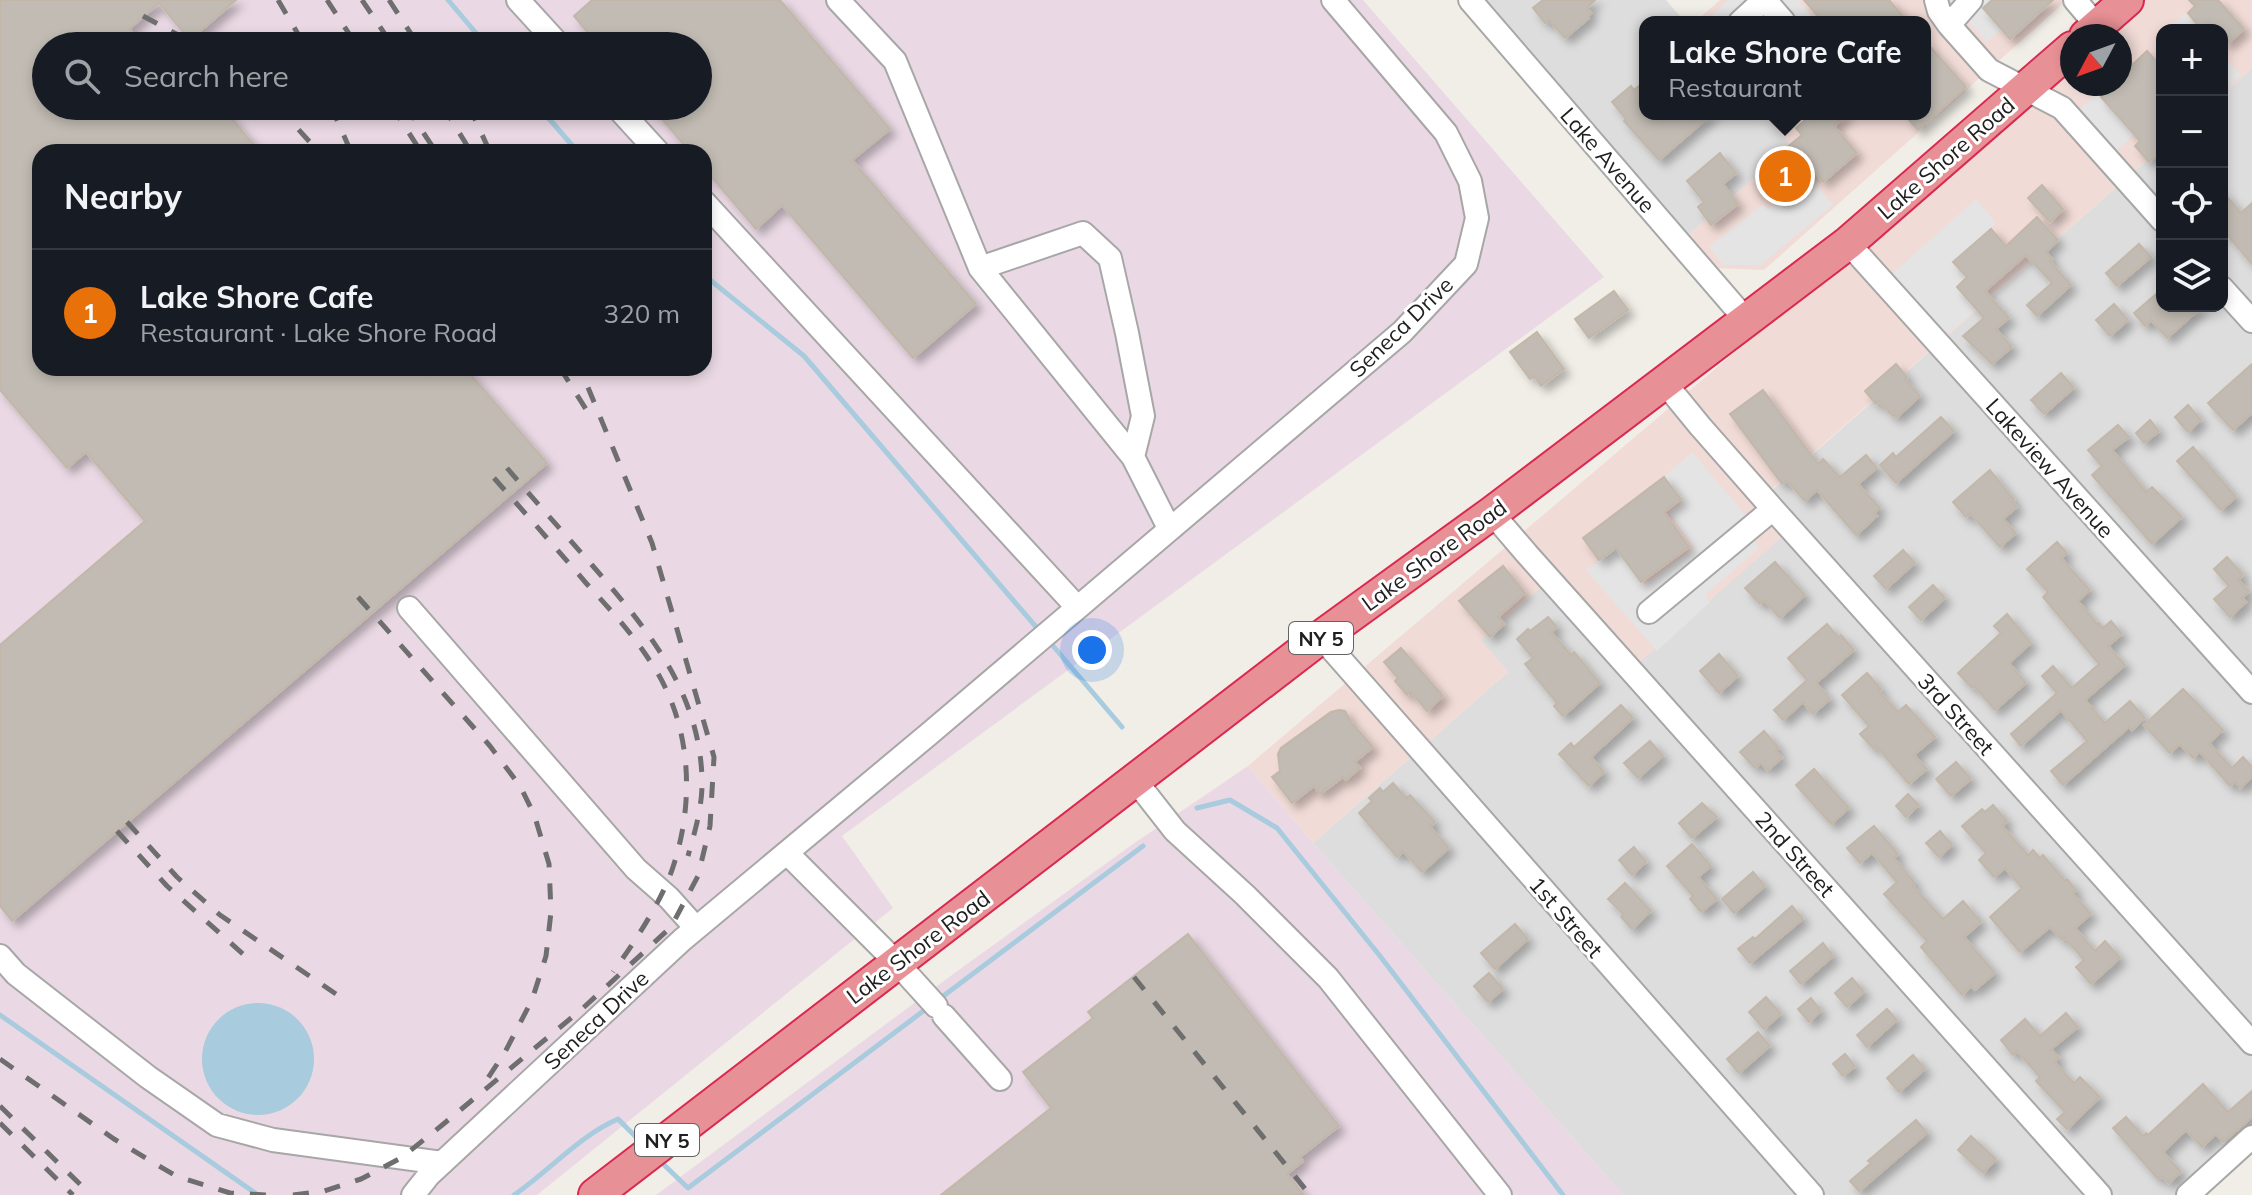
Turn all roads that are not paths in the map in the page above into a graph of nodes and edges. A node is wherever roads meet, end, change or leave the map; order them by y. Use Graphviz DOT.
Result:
graph roads {
  1 [pos="518,0"];
  2 [pos="838,0"];
  3 [pos="1333,0"];
  4 [pos="1470,0"];
  5 [pos="1765,0"];
  6 [pos="1936,0"];
  7 [pos="1971,0"];
  8 [pos="2075,0"];
  9 [pos="2106,14"];
  10 [pos="1747,16"];
  11 [pos="1779,16"];
  12 [pos="1949,25"];
  13 [pos="547,32"];
  14 [pos="2060,58"];
  15 [pos="2025,89"];
  16 [pos="629,120"];
  17 [pos="651,144"];
  18 [pos="712,211"];
  19 [pos="2156,213"];
  20 [pos="1848,243"];
  21 [pos="980,268"];
  22 [pos="2228,295"];
  23 [pos="1746,320"];
  24 [pos="2252,321"];
  25 [pos="1664,382"];
  26 [pos="1133,457"];
  27 [pos="1773,509"];
  28 [pos="1492,513"];
  29 [pos="1169,528"];
  30 [pos="1077,607"];
  31 [pos="409,608"];
  32 [pos="1649,612"];
  33 [pos="1321,637"];
  34 [pos="2252,692"];
  35 [pos="1135,780"];
  36 [pos="787,853"];
  37 [pos="696,928"];
  38 [pos="0,956"];
  39 [pos="897,963"];
  40 [pos="2252,1043"];
  41 [pos="1000,1079"];
  42 [pos="2252,1137"];
  43 [pos="442,1163"];
  44 [pos="413,1195"];
  45 [pos="595,1195"];
  46 [pos="1500,1195"];
  47 [pos="1812,1195"];
  48 [pos="2100,1195"];
  49 [pos="2188,1195"];
  1 -- 13 [label="street"];
  2 -- 21 [label="street"];
  3 -- 29 [label="street, Seneca Drive"];
  4 -- 23 [label="street, Lake Avenue"];
  5 -- 10 [label="street"];
  5 -- 11 [label="street"];
  6 -- 12 [label="street"];
  7 -- 12 [label="street"];
  8 -- 9 [label="street"];
  12 -- 15 [label="street"];
  14 -- 15 [label="highway, Lake Shore Road / NY 5"];
  15 -- 19 [label="street"];
  15 -- 20 [label="highway, Lake Shore Road / NY 5"];
  16 -- 17 [label="street"];
  18 -- 30 [label="street"];
  20 -- 23 [label="highway, Lake Shore Road / NY 5"];
  20 -- 34 [label="street, Lakeview Avenue"];
  21 -- 26 [label="street"];
  21 -- 26 [label="street"];
  22 -- 24 [label="street"];
  23 -- 25 [label="highway, Lake Shore Road / NY 5"];
  25 -- 27 [label="street, 3rd Street"];
  25 -- 28 [label="highway, Lake Shore Road / NY 5"];
  26 -- 29 [label="street"];
  27 -- 32 [label="street"];
  27 -- 40 [label="street, 3rd Street"];
  28 -- 33 [label="highway, Lake Shore Road / NY 5"];
  28 -- 48 [label="street, 2nd Street"];
  29 -- 30 [label="street, Seneca Drive"];
  30 -- 36 [label="street, Seneca Drive"];
  31 -- 37 [label="street"];
  33 -- 35 [label="highway, Lake Shore Road / NY 5"];
  33 -- 47 [label="street, 1st Street"];
  35 -- 39 [label="highway, Lake Shore Road / NY 5"];
  35 -- 46 [label="street"];
  36 -- 37 [label="street, Seneca Drive"];
  36 -- 39 [label="street"];
  37 -- 43 [label="street, Seneca Drive"];
  38 -- 43 [label="street"];
  39 -- 41 [label="street"];
  39 -- 45 [label="highway, Lake Shore Road / NY 5"];
  42 -- 49 [label="street"];
  43 -- 44 [label="street, Seneca Drive"];
}
